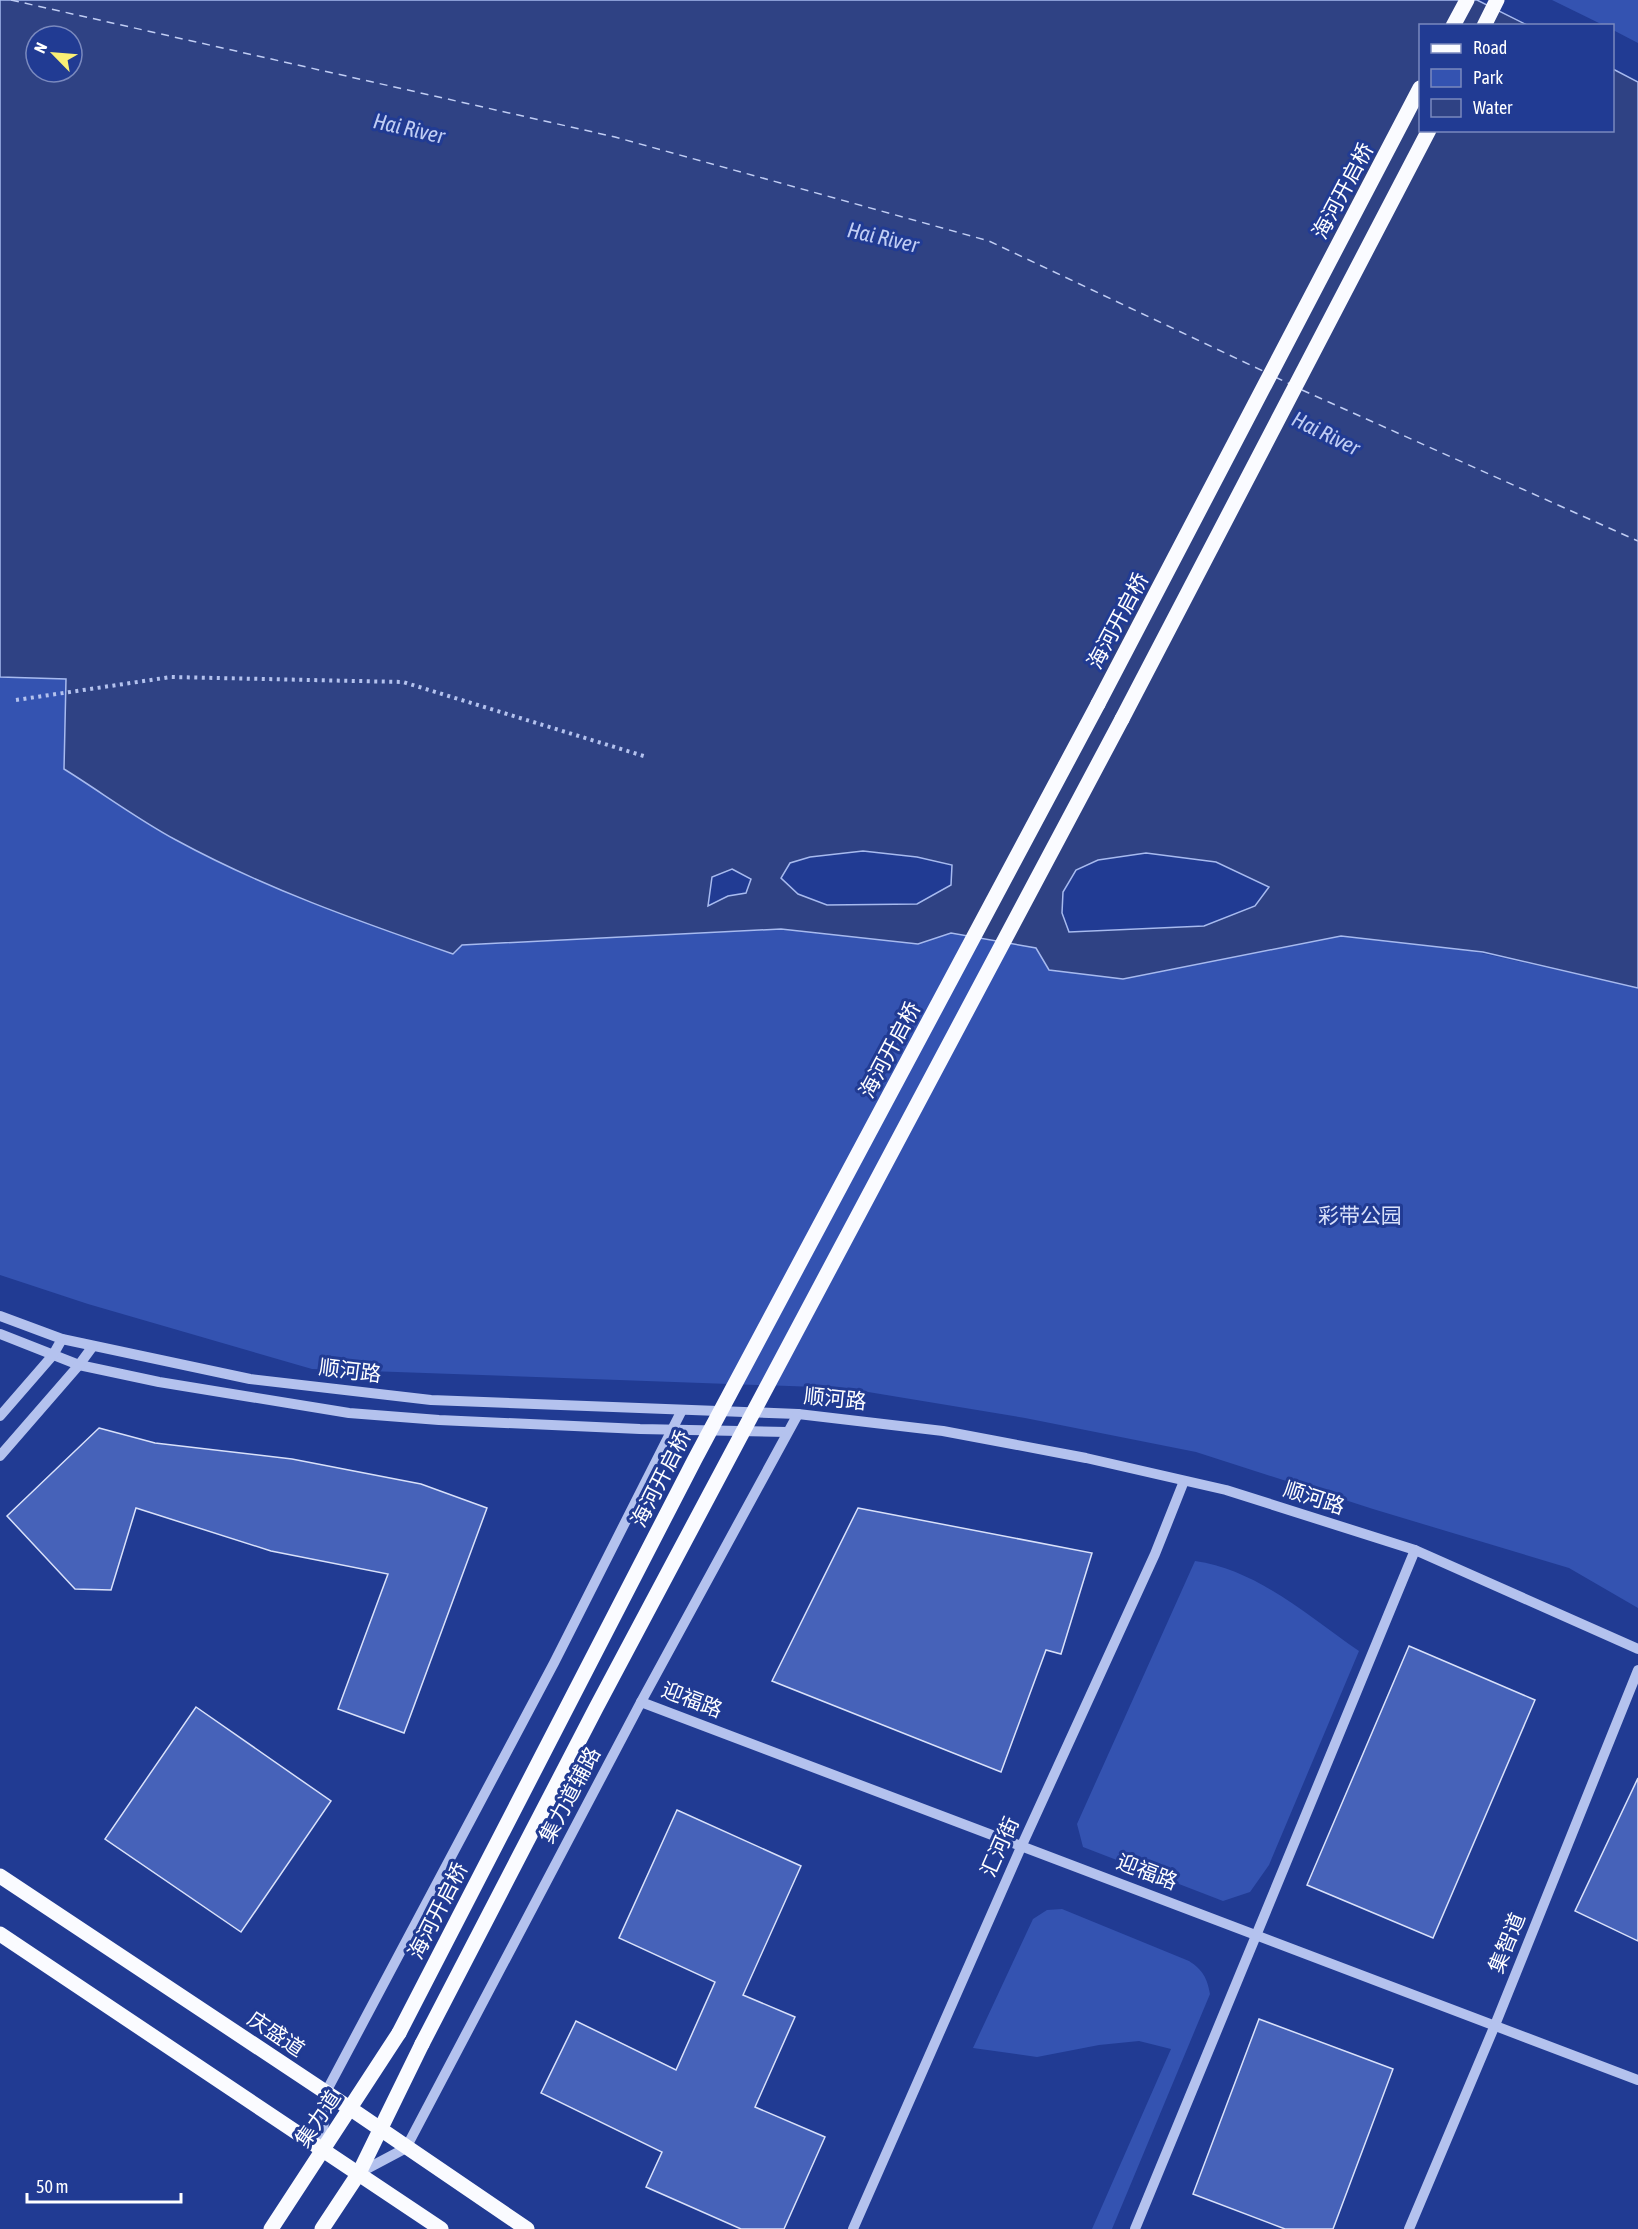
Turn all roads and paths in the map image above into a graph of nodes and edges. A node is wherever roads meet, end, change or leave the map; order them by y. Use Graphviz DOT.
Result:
graph roads {
  1 [pos="1467,0"];
  2 [pos="1497,0"];
  3 [pos="1454,24"];
  4 [pos="1485,24"];
  5 [pos="1419,90"];
  6 [pos="1428,132"];
  7 [pos="16,700"];
  8 [pos="647,756"];
  9 [pos="0,1316"];
  10 [pos="0,1334"];
  11 [pos="62,1340"];
  12 [pos="93,1346"];
  13 [pos="53,1355"];
  14 [pos="79,1365"];
  15 [pos="682,1410"];
  16 [pos="798,1414"];
  17 [pos="0,1416"];
  18 [pos="672,1430"];
  19 [pos="787,1432"];
  20 [pos="0,1456"];
  21 [pos="1184,1481"];
  22 [pos="1414,1550"];
  23 [pos="1638,1649"];
  24 [pos="1638,1670"];
  25 [pos="641,1702"];
  26 [pos="1022,1845"];
  27 [pos="0,1876"];
  28 [pos="0,1934"];
  29 [pos="1256,1935"];
  30 [pos="1495,2025"];
  31 [pos="399,2033"];
  32 [pos="1638,2079"];
  33 [pos="326,2092"];
  34 [pos="351,2109"];
  35 [pos="380,2130"];
  36 [pos="406,2148"];
  37 [pos="322,2149"];
  38 [pos="359,2173"];
  39 [pos="271,2229"];
  40 [pos="322,2229"];
  41 [pos="441,2229"];
  42 [pos="527,2229"];
  43 [pos="853,2229"];
  44 [pos="1135,2229"];
  45 [pos="1409,2229"];
  1 -- 3 [label="main road"];
  2 -- 4 [label="main road"];
  5 -- 31 [label="main road, 海河开启桥, bridge"];
  6 -- 35 [label="main road, bridge"];
  7 -- 8 [label="path"];
  9 -- 11 [label="street, 顺河路"];
  10 -- 13 [label="street, 顺河路"];
  11 -- 12 [label="street, 顺河路"];
  11 -- 13 [label="street"];
  12 -- 14 [label="street"];
  12 -- 15 [label="street, 顺河路"];
  13 -- 14 [label="street, 顺河路"];
  13 -- 17 [label="street"];
  14 -- 18 [label="street, 顺河路"];
  14 -- 20 [label="street"];
  15 -- 16 [label="street, 顺河路"];
  15 -- 18 [label="street"];
  16 -- 19 [label="street, 集力道辅路"];
  16 -- 21 [label="street, 顺河路"];
  18 -- 19 [label="street, 顺河路"];
  18 -- 33 [label="street"];
  19 -- 25 [label="street, 集力道辅路"];
  21 -- 22 [label="street, 顺河路"];
  21 -- 26 [label="street, 汇河街"];
  22 -- 23 [label="street, 顺河路"];
  22 -- 29 [label="street"];
  24 -- 30 [label="street, 集智道"];
  25 -- 26 [label="street, 迎福路"];
  25 -- 36 [label="street, 集力道辅路"];
  26 -- 29 [label="street, 迎福路"];
  26 -- 43 [label="street, 汇河街"];
  27 -- 33 [label="main road, 庆盛道"];
  28 -- 37 [label="main road"];
  29 -- 30 [label="street, 迎福路"];
  29 -- 44 [label="street"];
  30 -- 32 [label="street, 迎福路"];
  30 -- 45 [label="street, 集智道"];
  31 -- 34 [label="main road, 集力道"];
  33 -- 34 [label="main road, 庆盛道"];
  33 -- 37 [label="street"];
  34 -- 35 [label="main road, 庆盛道"];
  34 -- 37 [label="main road, 集力道"];
  35 -- 36 [label="main road, 庆盛道"];
  35 -- 38 [label="main road"];
  36 -- 38 [label="street"];
  36 -- 42 [label="main road, 庆盛道"];
  37 -- 38 [label="main road"];
  37 -- 39 [label="main road, 集力道"];
  38 -- 40 [label="main road"];
  38 -- 41 [label="main road"];
}
